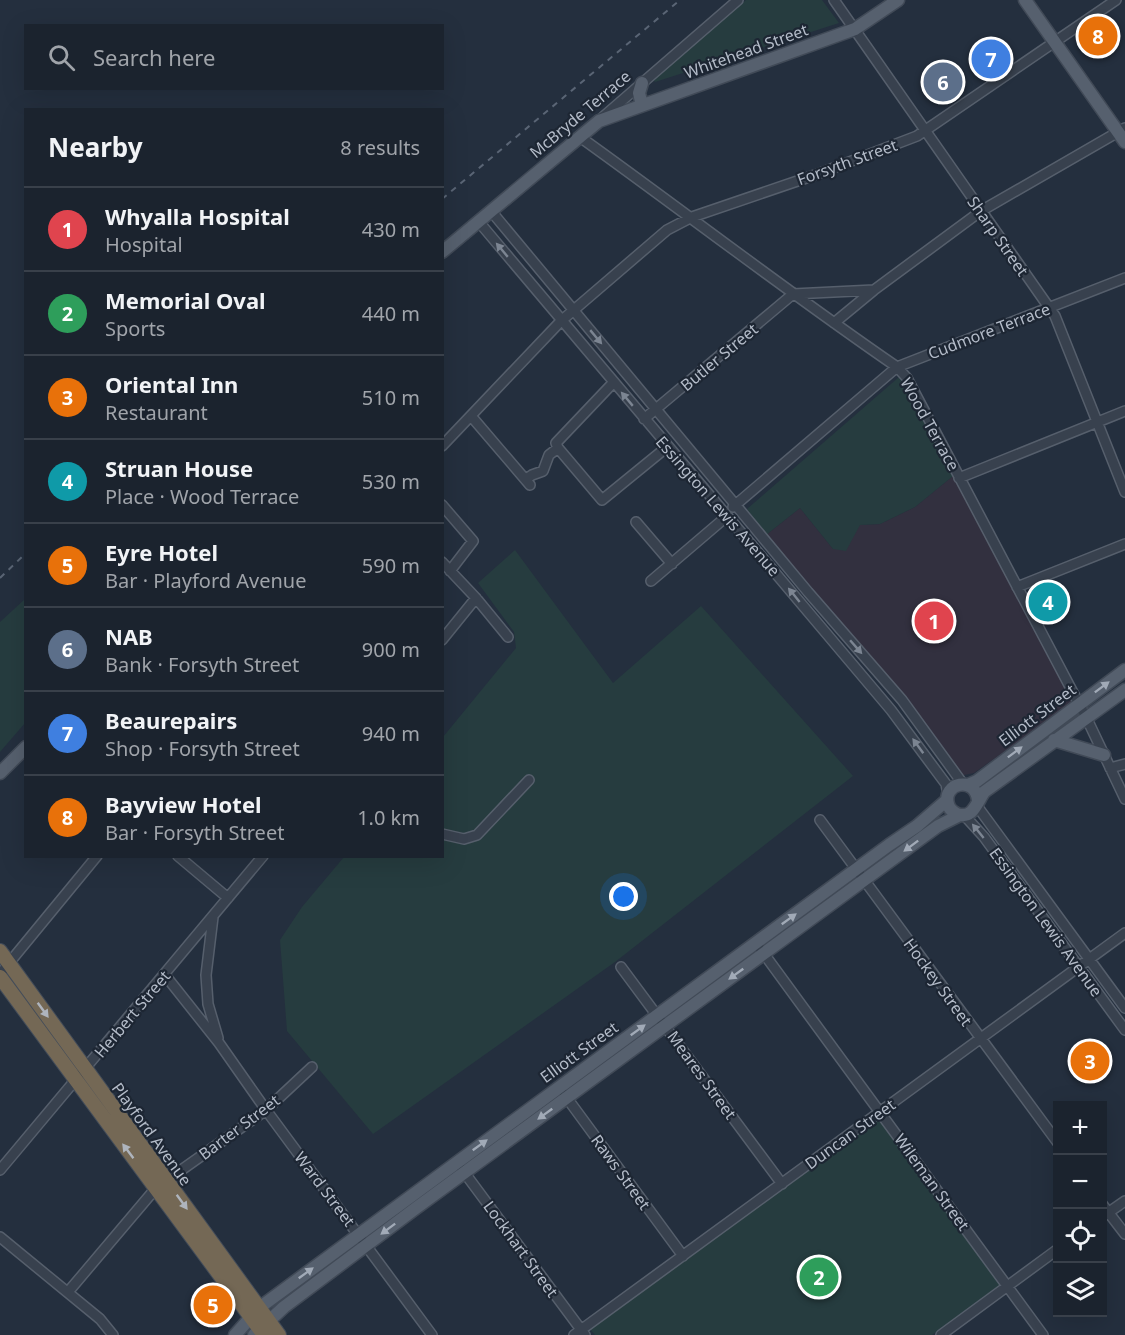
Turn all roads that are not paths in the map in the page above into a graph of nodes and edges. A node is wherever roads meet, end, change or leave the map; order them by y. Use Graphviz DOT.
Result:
graph roads {
  1 [pos="738,0"];
  2 [pos="834,0"];
  3 [pos="898,0"];
  4 [pos="1024,0"];
  5 [pos="1116,0"];
  6 [pos="855,30"];
  7 [pos="1053,42"];
  8 [pos="642,83"];
  9 [pos="642,105"];
  10 [pos="598,121"];
  11 [pos="925,131"];
  12 [pos="1123,134"];
  13 [pos="580,137"];
  14 [pos="491,211"];
  15 [pos="981,211"];
  16 [pos="692,217"];
  17 [pos="479,222"];
  18 [pos="444,250"];
  19 [pos="1125,278"];
  20 [pos="874,290"];
  21 [pos="793,294"];
  22 [pos="1049,308"];
  23 [pos="573,310"];
  24 [pos="561,321"];
  25 [pos="834,323"];
  26 [pos="897,367"];
  27 [pos="614,383"];
  28 [pos="657,408"];
  29 [pos="1125,411"];
  30 [pos="471,416"];
  31 [pos="644,419"];
  32 [pos="1097,422"];
  33 [pos="444,444"];
  34 [pos="667,447"];
  35 [pos="558,448"];
  36 [pos="959,478"];
  37 [pos="1125,492"];
  38 [pos="736,505"];
  39 [pos="444,507"];
  40 [pos="725,516"];
  41 [pos="636,522"];
  42 [pos="1125,544"];
  43 [pos="444,564"];
  44 [pos="672,564"];
  45 [pos="450,571"];
  46 [pos="651,581"];
  47 [pos="1017,587"];
  48 [pos="476,598"];
  49 [pos="508,637"];
  50 [pos="444,638"];
  51 [pos="1125,670"];
  52 [pos="1125,690"];
  53 [pos="1079,704"];
  54 [pos="1087,719"];
  55 [pos="1054,740"];
  56 [pos="24,749"];
  57 [pos="1104,756"];
  58 [pos="13,761"];
  59 [pos="1125,764"];
  60 [pos="1110,768"];
  61 [pos="0,773"];
  62 [pos="0,780"];
  63 [pos="529,780"];
  64 [pos="965,785"];
  65 [pos="948,798"];
  66 [pos="1125,799"];
  67 [pos="977,803"];
  68 [pos="962,815"];
  69 [pos="820,820"];
  70 [pos="444,834"];
  71 [pos="95,858"];
  72 [pos="180,858"];
  73 [pos="261,858"];
  74 [pos="855,870"];
  75 [pos="864,881"];
  76 [pos="228,898"];
  77 [pos="213,917"];
  78 [pos="1125,933"];
  79 [pos="756,943"];
  80 [pos="0,951"];
  81 [pos="764,954"];
  82 [pos="1088,958"];
  83 [pos="9,963"];
  84 [pos="1078,966"];
  85 [pos="621,968"];
  86 [pos="165,975"];
  87 [pos="0,976"];
  88 [pos="1125,1008"];
  89 [pos="657,1016"];
  90 [pos="666,1026"];
  91 [pos="1125,1030"];
  92 [pos="980,1038"];
  93 [pos="219,1043"];
  94 [pos="312,1067"];
  95 [pos="85,1069"];
  96 [pos="75,1080"];
  97 [pos="559,1088"];
  98 [pos="567,1098"];
  99 [pos="266,1110"];
  100 [pos="880,1112"];
  101 [pos="1053,1136"];
  102 [pos="461,1168"];
  103 [pos="0,1170"];
  104 [pos="161,1184"];
  105 [pos="782,1184"];
  106 [pos="1125,1201"];
  107 [pos="1107,1214"];
  108 [pos="1107,1216"];
  109 [pos="358,1234"];
  110 [pos="1125,1234"];
  111 [pos="2,1242"];
  112 [pos="366,1245"];
  113 [pos="1053,1254"];
  114 [pos="683,1256"];
  115 [pos="1007,1286"];
  116 [pos="68,1292"];
  117 [pos="255,1312"];
  118 [pos="261,1330"];
  119 [pos="580,1333"];
  120 [pos="113,1335"];
  121 [pos="235,1335"];
  122 [pos="279,1335"];
  123 [pos="432,1335"];
  124 [pos="941,1335"];
  125 [pos="1043,1335"];
  1 -- 8 [label="street, McBryde Terrace"];
  2 -- 6 [label="street, Sharp Street"];
  3 -- 6 [label="main road, Whitehead Street"];
  4 -- 7 [label="main road"];
  5 -- 7 [label="street, Forsyth Street"];
  6 -- 9 [label="main road, Whitehead Street"];
  6 -- 11 [label="street, Sharp Street"];
  7 -- 11 [label="street, Forsyth Street"];
  7 -- 12 [label="main road"];
  8 -- 9 [label="main road"];
  8 -- 10 [label="street, McBryde Terrace"];
  9 -- 10 [label="main road, Whitehead Street"];
  10 -- 13 [label="main road, McBryde Terrace"];
  11 -- 15 [label="street, Sharp Street"];
  11 -- 16 [label="street, Forsyth Street"];
  12 -- 15 [label="street"];
  13 -- 14 [label="main road, McBryde Terrace"];
  13 -- 16 [label="street, Wood Terrace"];
  14 -- 17 [label="main road, McBryde Terrace"];
  14 -- 23 [label="street, Essington Lewis Avenue"];
  15 -- 20 [label="street"];
  15 -- 22 [label="street, Sharp Street"];
  16 -- 21 [label="street, Wood Terrace"];
  16 -- 23 [label="street, Forsyth Street"];
  17 -- 18 [label="main road, McBryde Terrace"];
  24 -- 17 [label="street, Essington Lewis Avenue, one-way"];
  19 -- 22 [label="street, Cudmore Terrace"];
  20 -- 21 [label="street"];
  20 -- 25 [label="street"];
  21 -- 25 [label="street, Wood Terrace"];
  21 -- 28 [label="street, Butler Street"];
  22 -- 26 [label="street, Cudmore Terrace"];
  22 -- 32 [label="street, Sharp Street"];
  23 -- 24 [label="street, Forsyth Street"];
  23 -- 28 [label="street, Essington Lewis Avenue, one-way"];
  24 -- 27 [label="street, Essington Lewis Avenue"];
  24 -- 30 [label="street, Forsyth Street"];
  25 -- 26 [label="street, Wood Terrace"];
  26 -- 36 [label="street, Wood Terrace"];
  26 -- 38 [label="street, Cudmore Terrace"];
  31 -- 27 [label="street, Essington Lewis Avenue, one-way"];
  27 -- 35 [label="street"];
  28 -- 31 [label="street, Butler Street"];
  28 -- 38 [label="street, Essington Lewis Avenue"];
  29 -- 32 [label="street"];
  30 -- 33 [label="street, Forsyth Street"];
  30 -- 35 [label="street"];
  31 -- 34 [label="street, Essington Lewis Avenue"];
  32 -- 36 [label="street"];
  32 -- 37 [label="street, Sharp Street"];
  34 -- 35 [label="street"];
  34 -- 40 [label="street, Essington Lewis Avenue"];
  36 -- 47 [label="street, Wood Terrace"];
  38 -- 40 [label="street, Cudmore Terrace"];
  38 -- 64 [label="street, Essington Lewis Avenue, one-way"];
  39 -- 45 [label="street"];
  40 -- 44 [label="street, Cudmore Terrace"];
  65 -- 40 [label="street, Essington Lewis Avenue, one-way"];
  41 -- 44 [label="street"];
  42 -- 47 [label="street"];
  43 -- 45 [label="street"];
  44 -- 46 [label="street, Cudmore Terrace"];
  45 -- 48 [label="street"];
  47 -- 53 [label="street, Wood Terrace"];
  48 -- 49 [label="street"];
  48 -- 50 [label="street"];
  53 -- 51 [label="main road, Elliott Street, one-way"];
  52 -- 54 [label="main road, Elliott Street"];
  53 -- 54 [label="street, Wood Terrace"];
  64 -- 53 [label="main road, Elliott Street, one-way"];
  54 -- 55 [label="main road, Elliott Street"];
  54 -- 57 [label="street, Wood Terrace"];
  55 -- 57 [label="main road"];
  55 -- 67 [label="main road, Elliott Street"];
  56 -- 58 [label="main road"];
  57 -- 60 [label="street, Wood Terrace"];
  58 -- 61 [label="main road"];
  58 -- 62 [label="main road"];
  59 -- 60 [label="street"];
  60 -- 66 [label="street, Wood Terrace"];
  63 -- 70 [label="street"];
  64 -- 65 [label="main road"];
  64 -- 67 [label="main road"];
  65 -- 68 [label="main road"];
  65 -- 74 [label="main road, Elliott Street"];
  67 -- 68 [label="main road"];
  67 -- 82 [label="street, Essington Lewis Avenue"];
  68 -- 75 [label="main road, Elliott Street, one-way"];
  84 -- 68 [label="street, Essington Lewis Avenue, one-way"];
  69 -- 74 [label="street, Hockey Street"];
  71 -- 83 [label="street"];
  72 -- 76 [label="street"];
  73 -- 76 [label="street, Herbert Street"];
  74 -- 75 [label="street, Hockey Street"];
  79 -- 74 [label="main road, Elliott Street, one-way"];
  75 -- 81 [label="main road, Elliott Street"];
  75 -- 92 [label="street, Hockey Street"];
  76 -- 77 [label="street, Herbert Street"];
  77 -- 86 [label="street, Herbert Street"];
  77 -- 93 [label="street, Ward Street"];
  78 -- 82 [label="street, Duncan Street"];
  79 -- 81 [label="street, Wileman Street"];
  79 -- 89 [label="main road, Elliott Street"];
  80 -- 83 [label="highway, Playford Avenue"];
  81 -- 90 [label="main road, Elliott Street, one-way"];
  81 -- 100 [label="street, Wileman Street"];
  82 -- 84 [label="street, Duncan Street"];
  82 -- 88 [label="street, Essington Lewis Avenue"];
  83 -- 87 [label="street"];
  83 -- 95 [label="highway, Playford Avenue, one-way"];
  84 -- 91 [label="street, Essington Lewis Avenue"];
  84 -- 92 [label="street, Duncan Street"];
  85 -- 89 [label="street, Meares Street"];
  86 -- 93 [label="street, Ward Street"];
  86 -- 95 [label="street, Herbert Street"];
  87 -- 96 [label="highway, Playford Avenue"];
  89 -- 90 [label="street, Meares Street"];
  97 -- 89 [label="main road, Elliott Street, one-way"];
  90 -- 98 [label="main road, Elliott Street"];
  90 -- 105 [label="street, Meares Street"];
  92 -- 100 [label="street, Duncan Street"];
  92 -- 101 [label="street, Hockey Street"];
  93 -- 99 [label="street, Ward Street"];
  94 -- 99 [label="street, Barter Street"];
  95 -- 96 [label="street, Herbert Street"];
  95 -- 104 [label="highway, Playford Avenue"];
  96 -- 103 [label="street, Herbert Street"];
  104 -- 96 [label="highway, Playford Avenue, one-way"];
  97 -- 98 [label="street, Raws Street"];
  102 -- 97 [label="main road, Elliott Street, one-way"];
  98 -- 102 [label="main road, Elliott Street, one-way"];
  98 -- 114 [label="street, Raws Street"];
  99 -- 104 [label="street, Barter Street"];
  99 -- 109 [label="street, Ward Street"];
  100 -- 105 [label="street, Duncan Street"];
  100 -- 115 [label="street, Wileman Street"];
  102 -- 109 [label="main road, Elliott Street"];
  102 -- 112 [label="main road, Elliott Street, one-way"];
  102 -- 119 [label="street, Lockhart Street"];
  104 -- 116 [label="street, Barter Street"];
  104 -- 117 [label="highway, Playford Avenue"];
  105 -- 114 [label="street, Duncan Street"];
  106 -- 107 [label="street"];
  108 -- 110 [label="street"];
  109 -- 112 [label="street, Ward Street"];
  117 -- 109 [label="main road, Elliott Street, one-way"];
  111 -- 116 [label="street"];
  112 -- 118 [label="main road, Elliott Street"];
  112 -- 123 [label="street, Ward Street"];
  113 -- 115 [label="street"];
  114 -- 119 [label="street, Duncan Street"];
  115 -- 124 [label="street"];
  115 -- 125 [label="street, Wileman Street"];
  116 -- 120 [label="street"];
  117 -- 118 [label="highway, Playford Avenue"];
  117 -- 121 [label="main road, Elliott Street"];
  118 -- 122 [label="highway, Playford Avenue"];
}
